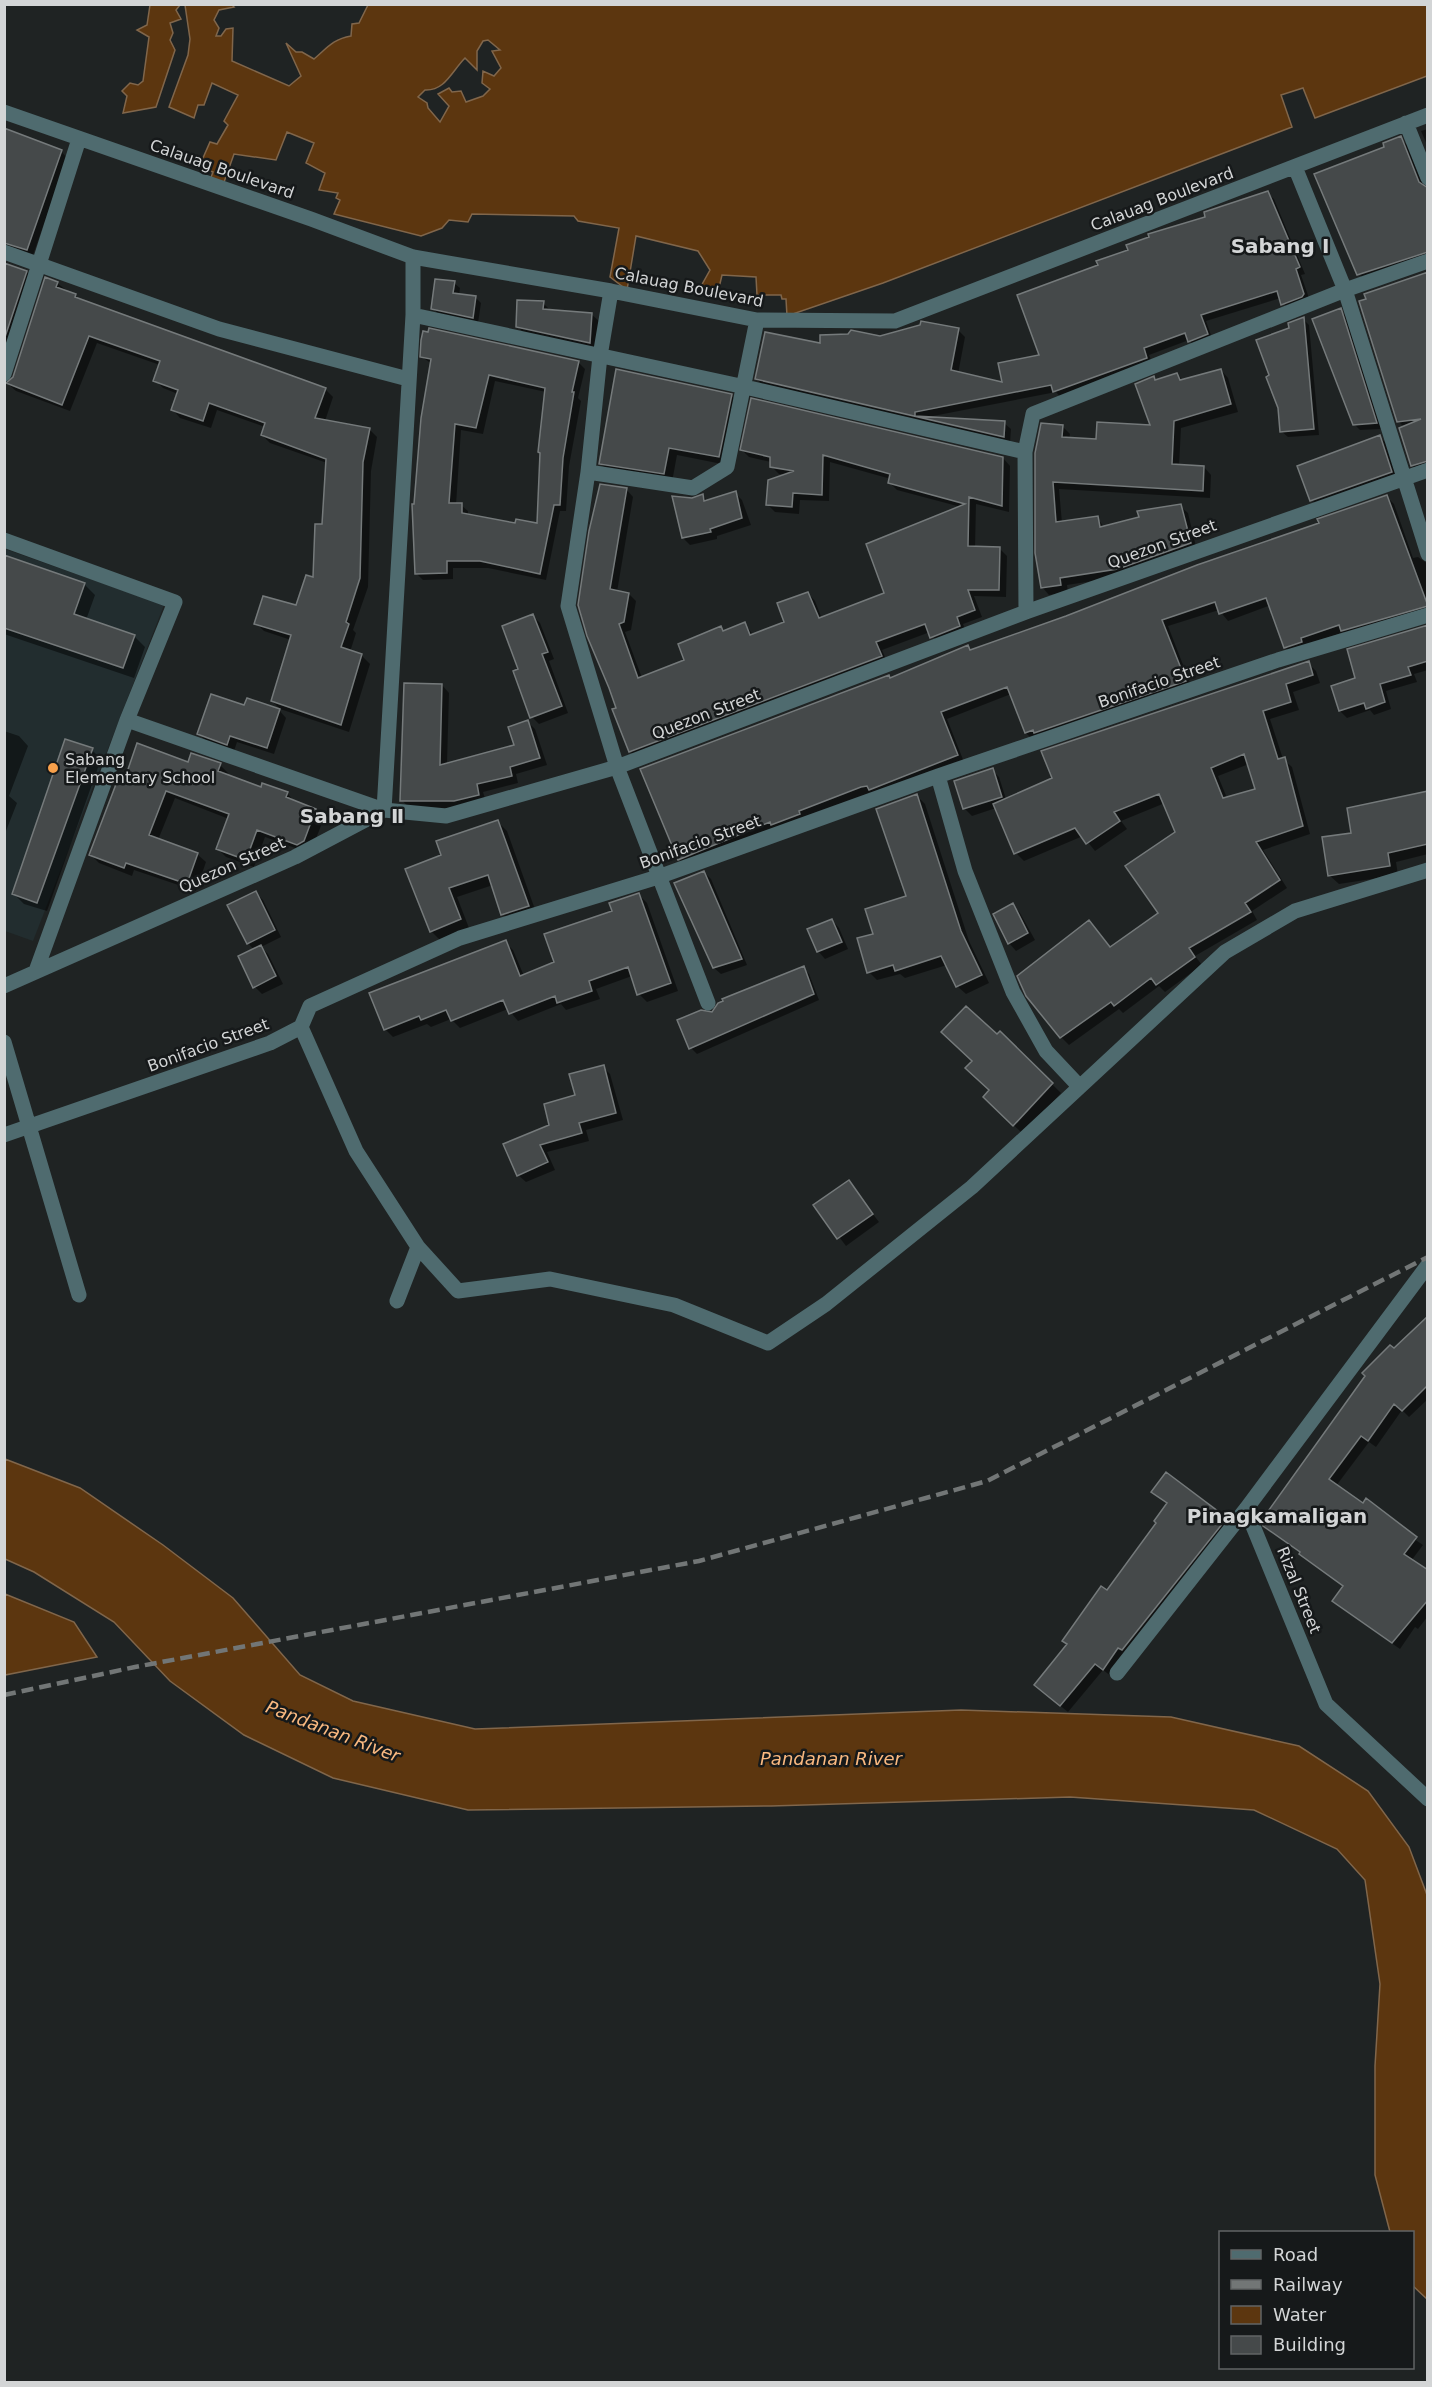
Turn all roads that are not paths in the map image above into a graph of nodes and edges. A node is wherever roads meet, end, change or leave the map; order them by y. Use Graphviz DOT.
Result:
graph roads {
  1 [pos="4,112"];
  2 [pos="1428,115"];
  3 [pos="1406,123"];
  4 [pos="79,139"];
  5 [pos="1295,167"];
  6 [pos="1428,178"];
  7 [pos="4,252"];
  8 [pos="413,257"];
  9 [pos="1428,261"];
  10 [pos="40,265"];
  11 [pos="1344,290"];
  12 [pos="611,291"];
  13 [pos="413,315"];
  14 [pos="757,320"];
  15 [pos="600,356"];
  16 [pos="4,374"];
  17 [pos="408,379"];
  18 [pos="745,387"];
  19 [pos="1025,452"];
  20 [pos="1428,470"];
  21 [pos="588,472"];
  22 [pos="1403,478"];
  23 [pos="4,540"];
  24 [pos="1428,554"];
  25 [pos="1026,612"];
  26 [pos="1428,615"];
  27 [pos="127,720"];
  28 [pos="617,767"];
  29 [pos="938,776"];
  30 [pos="384,810"];
  31 [pos="1428,870"];
  32 [pos="658,877"];
  33 [pos="36,971"];
  34 [pos="4,986"];
  35 [pos="708,1003"];
  36 [pos="301,1027"];
  37 [pos="4,1042"];
  38 [pos="1078,1085"];
  39 [pos="31,1126"];
  40 [pos="4,1135"];
  41 [pos="418,1247"];
  42 [pos="1428,1265"];
  43 [pos="79,1295"];
  44 [pos="397,1301"];
  45 [pos="1246,1509"];
  46 [pos="1117,1673"];
  47 [pos="1428,1799"];
  1 -- 4 [label="street, Calauag Boulevard"];
  2 -- 3 [label="street, Calauag Boulevard"];
  3 -- 5 [label="street, Calauag Boulevard"];
  3 -- 6 [label="street"];
  4 -- 8 [label="street, Calauag Boulevard"];
  4 -- 10 [label="street"];
  5 -- 11 [label="street"];
  5 -- 14 [label="street, Calauag Boulevard"];
  7 -- 10 [label="street"];
  8 -- 12 [label="street, Calauag Boulevard"];
  8 -- 13 [label="street"];
  9 -- 11 [label="street"];
  10 -- 16 [label="street"];
  10 -- 17 [label="street"];
  11 -- 19 [label="street"];
  11 -- 22 [label="street"];
  12 -- 14 [label="street, Calauag Boulevard"];
  12 -- 15 [label="street"];
  13 -- 15 [label="street"];
  13 -- 17 [label="street"];
  14 -- 18 [label="street"];
  15 -- 18 [label="street"];
  15 -- 21 [label="street"];
  17 -- 30 [label="street"];
  18 -- 19 [label="street"];
  18 -- 21 [label="street"];
  19 -- 25 [label="street"];
  20 -- 22 [label="street, Quezon Street"];
  21 -- 28 [label="street"];
  22 -- 24 [label="street"];
  22 -- 25 [label="street, Quezon Street"];
  23 -- 27 [label="street"];
  25 -- 28 [label="street, Quezon Street"];
  26 -- 29 [label="street, Bonifacio Street"];
  27 -- 30 [label="street"];
  27 -- 33 [label="street"];
  28 -- 30 [label="street, Quezon Street"];
  28 -- 32 [label="street"];
  29 -- 32 [label="street, Bonifacio Street"];
  29 -- 38 [label="street"];
  30 -- 33 [label="street, Quezon Street"];
  31 -- 38 [label="street"];
  32 -- 35 [label="street"];
  32 -- 36 [label="street, Bonifacio Street"];
  33 -- 34 [label="street, Quezon Street"];
  36 -- 39 [label="street, Bonifacio Street"];
  36 -- 41 [label="street"];
  37 -- 39 [label="street"];
  38 -- 41 [label="street"];
  39 -- 40 [label="street, Bonifacio Street"];
  39 -- 43 [label="street"];
  41 -- 44 [label="street"];
  42 -- 45 [label="street"];
  45 -- 46 [label="street"];
  45 -- 47 [label="street, Rizal Street"];
}
